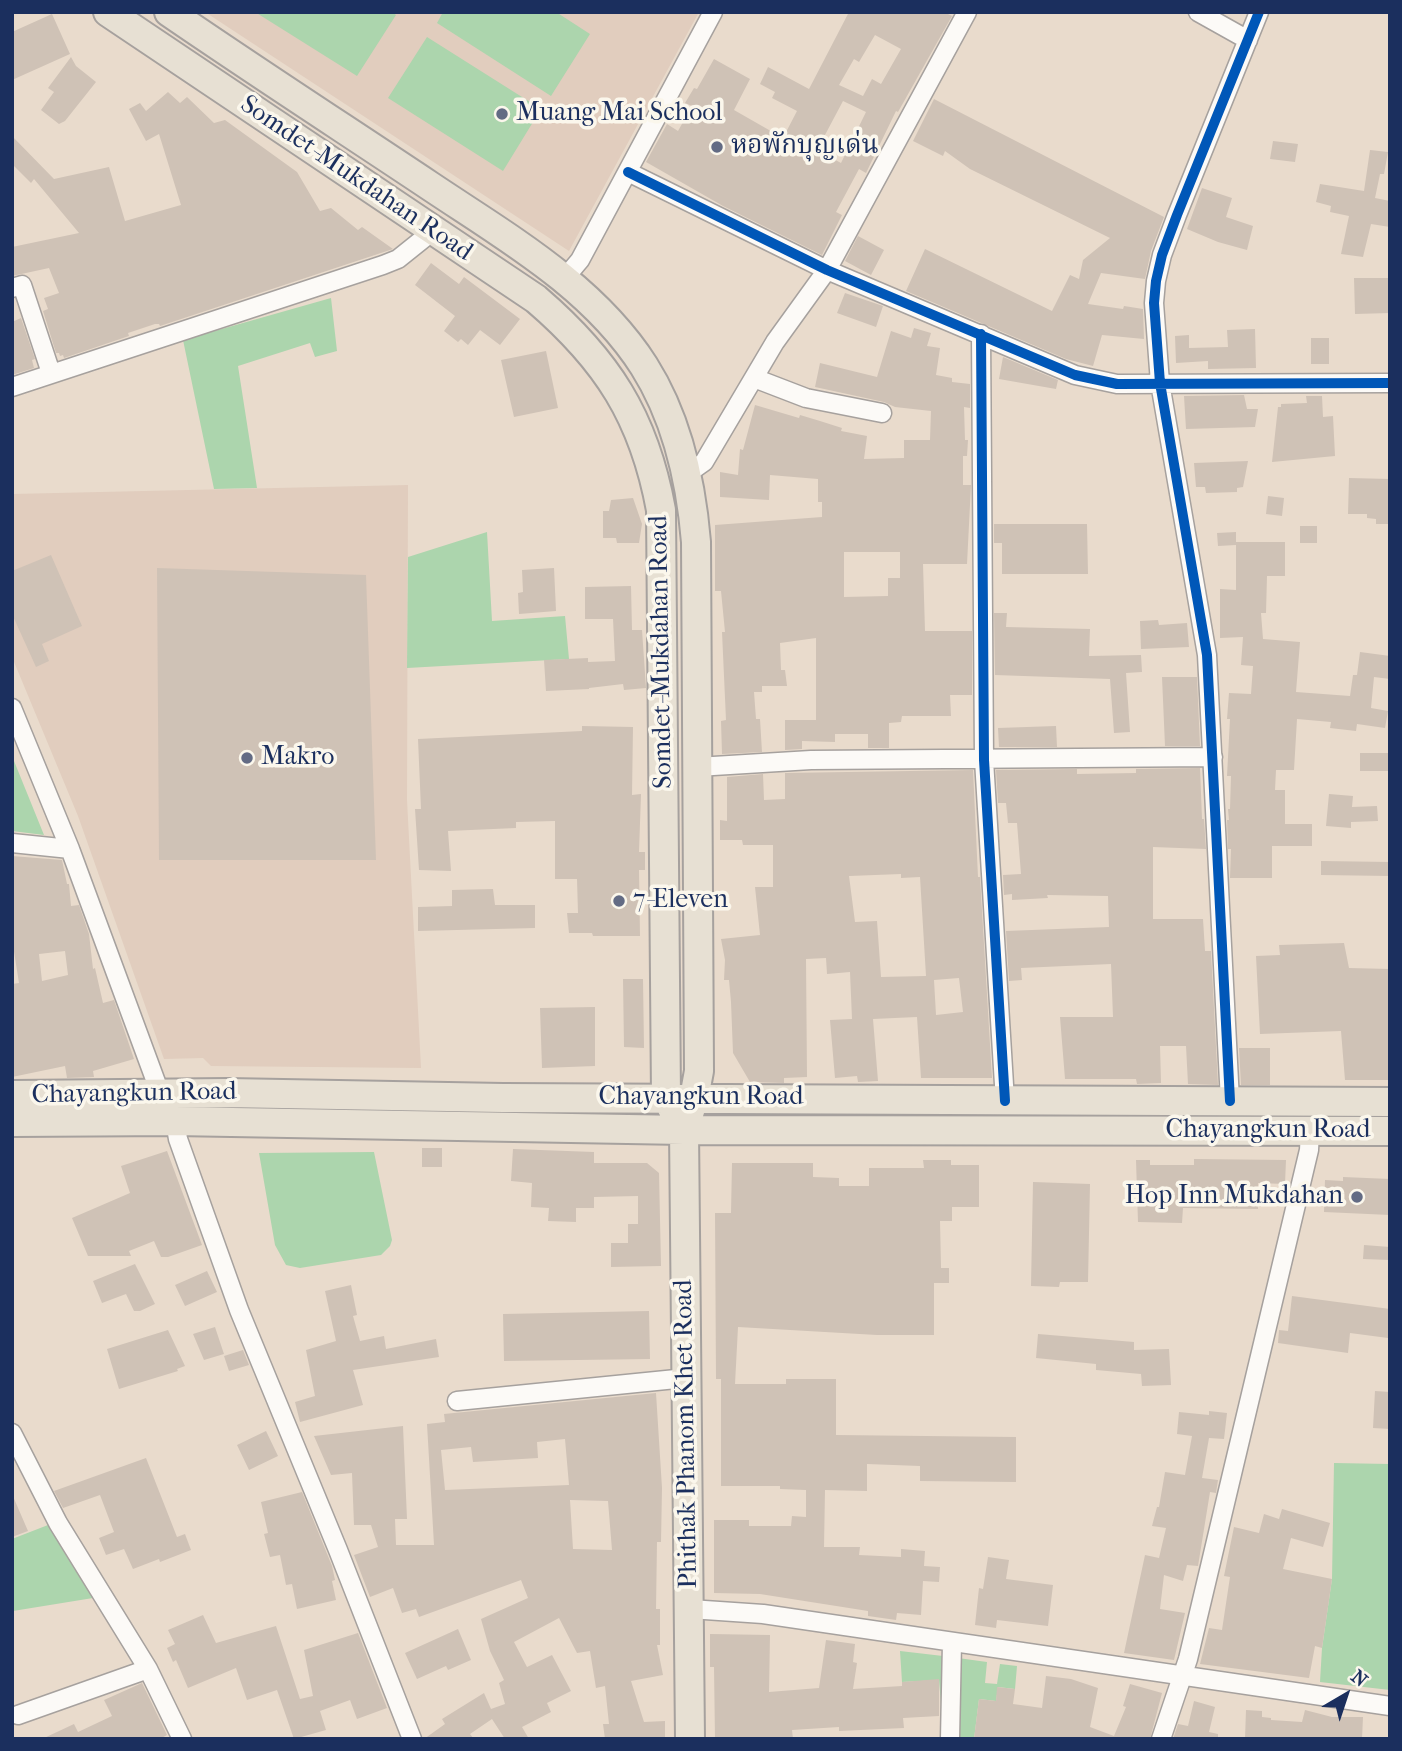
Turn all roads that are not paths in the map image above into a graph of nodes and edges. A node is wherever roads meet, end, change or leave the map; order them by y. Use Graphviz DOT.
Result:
graph roads {
  1 [pos="108,12"];
  2 [pos="169,12"];
  3 [pos="713,12"];
  4 [pos="967,12"];
  5 [pos="1198,12"];
  6 [pos="1259,12"];
  7 [pos="1248,40"];
  8 [pos="322,114"];
  9 [pos="303,143"];
  10 [pos="628,172"];
  11 [pos="433,231"];
  12 [pos="827,270"];
  13 [pos="564,279"];
  14 [pos="12,288"];
  15 [pos="981,334"];
  16 [pos="51,373"];
  17 [pos="754,377"];
  18 [pos="1160,383"];
  19 [pos="1390,383"];
  20 [pos="12,387"];
  21 [pos="882,413"];
  22 [pos="687,474"];
  23 [pos="12,708"];
  24 [pos="1213,757"];
  25 [pos="984,760"];
  26 [pos="697,768"];
  27 [pos="12,843"];
  28 [pos="69,849"];
  29 [pos="157,1095"];
  30 [pos="12,1096"];
  31 [pos="666,1097"];
  32 [pos="694,1098"];
  33 [pos="1005,1101"];
  34 [pos="1230,1101"];
  35 [pos="1390,1102"];
  36 [pos="175,1121"];
  37 [pos="12,1122"];
  38 [pos="684,1129"];
  39 [pos="1310,1131"];
  40 [pos="1390,1131"];
  41 [pos="687,1378"];
  42 [pos="457,1401"];
  43 [pos="12,1433"];
  44 [pos="690,1609"];
  45 [pos="952,1643"];
  46 [pos="148,1669"];
  47 [pos="1182,1676"];
  48 [pos="1390,1706"];
  49 [pos="18,1715"];
  50 [pos="182,1739"];
  51 [pos="412,1739"];
  52 [pos="690,1739"];
  53 [pos="950,1739"];
  54 [pos="1161,1739"];
  1 -- 9 [label="main road, Somdet-Mukdahan Road"];
  2 -- 8 [label="main road, Somdet-Mukdahan Road"];
  3 -- 10 [label="street"];
  4 -- 12 [label="street"];
  5 -- 7 [label="street"];
  6 -- 7 [label="street"];
  7 -- 18 [label="street"];
  8 -- 9 [label="main road"];
  8 -- 13 [label="main road, Somdet-Mukdahan Road"];
  9 -- 11 [label="main road, Somdet-Mukdahan Road"];
  10 -- 12 [label="street"];
  10 -- 13 [label="street"];
  11 -- 16 [label="street"];
  11 -- 31 [label="main road, Somdet-Mukdahan Road"];
  12 -- 15 [label="street"];
  12 -- 17 [label="street"];
  13 -- 22 [label="main road, Somdet-Mukdahan Road"];
  14 -- 16 [label="street"];
  15 -- 18 [label="street"];
  15 -- 25 [label="street"];
  16 -- 20 [label="street"];
  17 -- 21 [label="street"];
  17 -- 22 [label="street"];
  18 -- 19 [label="street"];
  18 -- 24 [label="street"];
  22 -- 26 [label="main road, Somdet-Mukdahan Road"];
  23 -- 28 [label="street"];
  24 -- 25 [label="street"];
  24 -- 34 [label="street"];
  25 -- 26 [label="street"];
  25 -- 33 [label="street"];
  26 -- 32 [label="main road, Somdet-Mukdahan Road"];
  27 -- 28 [label="street"];
  28 -- 29 [label="street"];
  29 -- 30 [label="main road, Chayangkun Road"];
  29 -- 31 [label="main road, Chayangkun Road"];
  31 -- 32 [label="main road, Chayangkun Road"];
  31 -- 38 [label="main road"];
  32 -- 33 [label="main road, Chayangkun Road"];
  32 -- 38 [label="main road, Somdet-Mukdahan Road"];
  33 -- 34 [label="main road, Chayangkun Road"];
  34 -- 35 [label="main road, Chayangkun Road"];
  36 -- 37 [label="main road, Chayangkun Road"];
  36 -- 38 [label="main road, Chayangkun Road"];
  36 -- 51 [label="street"];
  38 -- 39 [label="main road, Chayangkun Road"];
  38 -- 41 [label="main road, Phithak Phanom Khet Road"];
  39 -- 40 [label="main road, Chayangkun Road"];
  39 -- 47 [label="street"];
  41 -- 42 [label="street"];
  41 -- 44 [label="main road, Phithak Phanom Khet Road"];
  43 -- 46 [label="street"];
  44 -- 45 [label="street"];
  44 -- 52 [label="main road, Phithak Phanom Khet Road"];
  45 -- 47 [label="street"];
  45 -- 53 [label="street"];
  46 -- 49 [label="street"];
  46 -- 50 [label="street"];
  47 -- 48 [label="street"];
  47 -- 54 [label="street"];
}
